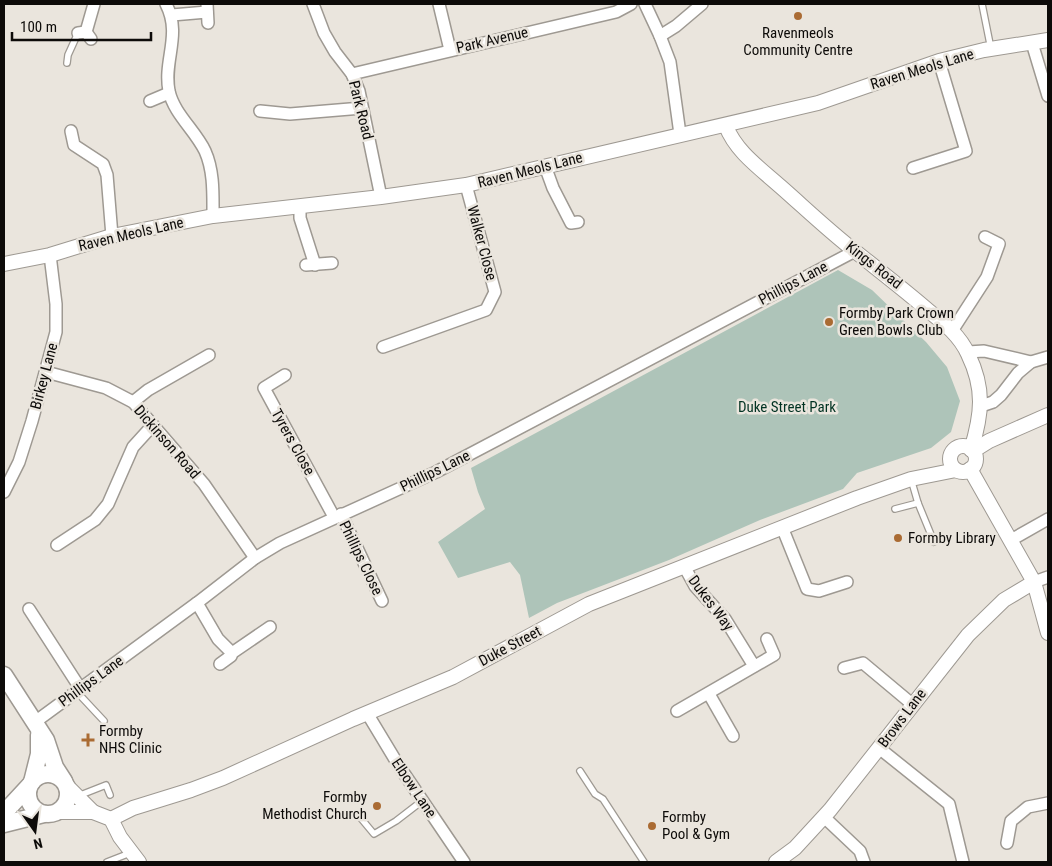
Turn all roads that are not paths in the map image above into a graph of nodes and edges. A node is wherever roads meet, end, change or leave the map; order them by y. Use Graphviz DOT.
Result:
graph roads {
  1 [pos="94,4"];
  2 [pos="166,4"];
  3 [pos="313,4"];
  4 [pos="440,4"];
  5 [pos="631,4"];
  6 [pos="645,4"];
  7 [pos="702,4"];
  8 [pos="982,4"];
  9 [pos="207,13"];
  10 [pos="172,15"];
  11 [pos="85,35"];
  12 [pos="660,36"];
  13 [pos="1048,40"];
  14 [pos="1032,43"];
  15 [pos="991,49"];
  16 [pos="450,50"];
  17 [pos="938,61"];
  18 [pos="67,64"];
  19 [pos="352,74"];
  20 [pos="169,93"];
  21 [pos="1048,96"];
  22 [pos="150,101"];
  23 [pos="362,108"];
  24 [pos="260,111"];
  25 [pos="726,126"];
  26 [pos="71,131"];
  27 [pos="680,134"];
  28 [pos="74,145"];
  29 [pos="70,157"];
  30 [pos="545,166"];
  31 [pos="913,168"];
  32 [pos="466,185"];
  33 [pos="381,197"];
  34 [pos="300,206"];
  35 [pos="213,216"];
  36 [pos="578,222"];
  37 [pos="112,236"];
  38 [pos="985,237"];
  39 [pos="855,251"];
  40 [pos="50,255"];
  41 [pos="332,263"];
  42 [pos="4,264"];
  43 [pos="952,331"];
  44 [pos="383,347"];
  45 [pos="968,352"];
  46 [pos="209,355"];
  47 [pos="1048,357"];
  48 [pos="1031,362"];
  49 [pos="46,372"];
  50 [pos="285,375"];
  51 [pos="133,402"];
  52 [pos="981,406"];
  53 [pos="1048,415"];
  54 [pos="153,425"];
  55 [pos="968,449"];
  56 [pos="950,456"];
  57 [pos="963,470"];
  58 [pos="911,479"];
  59 [pos="4,492"];
  60 [pos="918,503"];
  61 [pos="895,510"];
  62 [pos="337,516"];
  63 [pos="1048,519"];
  64 [pos="782,527"];
  65 [pos="1011,540"];
  66 [pos="934,542"];
  67 [pos="57,545"];
  68 [pos="255,558"];
  69 [pos="684,566"];
  70 [pos="1048,577"];
  71 [pos="847,582"];
  72 [pos="1034,582"];
  73 [pos="382,601"];
  74 [pos="197,603"];
  75 [pos="29,609"];
  76 [pos="270,627"];
  77 [pos="1048,633"];
  78 [pos="767,639"];
  79 [pos="232,653"];
  80 [pos="220,664"];
  81 [pos="754,666"];
  82 [pos="844,668"];
  83 [pos="4,675"];
  84 [pos="78,690"];
  85 [pos="708,694"];
  86 [pos="912,704"];
  87 [pos="676,711"];
  88 [pos="367,713"];
  89 [pos="104,721"];
  90 [pos="37,726"];
  91 [pos="733,736"];
  92 [pos="879,748"];
  93 [pos="580,771"];
  94 [pos="31,784"];
  95 [pos="69,788"];
  96 [pos="110,795"];
  97 [pos="422,801"];
  98 [pos="1048,803"];
  99 [pos="92,812"];
  100 [pos="4,813"];
  101 [pos="51,813"];
  102 [pos="359,816"];
  103 [pos="824,817"];
  104 [pos="111,819"];
  105 [pos="4,824"];
  106 [pos="1008,843"];
  107 [pos="126,852"];
  108 [pos="107,862"];
  109 [pos="122,862"];
  110 [pos="139,862"];
  111 [pos="464,862"];
  112 [pos="644,862"];
  113 [pos="776,862"];
  114 [pos="864,862"];
  115 [pos="962,862"];
  1 -- 11 [label="street"];
  2 -- 10 [label="street"];
  3 -- 19 [label="street, Park Road"];
  4 -- 16 [label="street"];
  5 -- 16 [label="street, Park Avenue"];
  6 -- 12 [label="street"];
  7 -- 12 [label="street"];
  8 -- 15 [label="lane"];
  9 -- 10 [label="street"];
  10 -- 20 [label="street"];
  11 -- 18 [label="lane"];
  12 -- 27 [label="street"];
  13 -- 14 [label="street, Raven Meols Lane"];
  14 -- 15 [label="street, Raven Meols Lane"];
  14 -- 21 [label="street"];
  15 -- 17 [label="street, Raven Meols Lane"];
  16 -- 19 [label="street, Park Avenue"];
  17 -- 25 [label="street, Raven Meols Lane"];
  17 -- 31 [label="street"];
  19 -- 23 [label="street, Park Road"];
  20 -- 22 [label="street"];
  20 -- 35 [label="street"];
  23 -- 24 [label="street"];
  23 -- 33 [label="street, Park Road"];
  25 -- 27 [label="street, Raven Meols Lane"];
  25 -- 39 [label="street, Kings Road"];
  26 -- 28 [label="street"];
  27 -- 30 [label="street, Raven Meols Lane"];
  28 -- 29 [label="street"];
  28 -- 37 [label="street"];
  30 -- 32 [label="street, Raven Meols Lane"];
  30 -- 36 [label="street"];
  32 -- 33 [label="street, Raven Meols Lane"];
  32 -- 44 [label="street, Walker Close"];
  33 -- 34 [label="street, Raven Meols Lane"];
  34 -- 35 [label="street, Raven Meols Lane"];
  34 -- 41 [label="street"];
  35 -- 37 [label="street, Raven Meols Lane"];
  37 -- 40 [label="street, Raven Meols Lane"];
  38 -- 43 [label="street"];
  39 -- 43 [label="street, Kings Road"];
  39 -- 62 [label="street, Phillips Lane"];
  40 -- 42 [label="street, Raven Meols Lane"];
  40 -- 49 [label="street, Birkey Lane"];
  43 -- 45 [label="street, Kings Road"];
  45 -- 48 [label="street"];
  45 -- 52 [label="street, Kings Road"];
  46 -- 51 [label="street"];
  47 -- 48 [label="street"];
  48 -- 52 [label="street"];
  49 -- 51 [label="street, Dickinson Road"];
  49 -- 59 [label="street, Birkey Lane"];
  50 -- 62 [label="street, Tyrers Close"];
  51 -- 54 [label="street, Dickinson Road"];
  52 -- 55 [label="street, Kings Road"];
  53 -- 55 [label="street"];
  54 -- 67 [label="street"];
  54 -- 68 [label="street, Dickinson Road"];
  55 -- 56 [label="street"];
  55 -- 57 [label="street"];
  56 -- 57 [label="street"];
  56 -- 58 [label="street, Duke Street"];
  57 -- 58 [label="street, Duke Street"];
  57 -- 65 [label="street"];
  58 -- 60 [label="lane"];
  58 -- 64 [label="street, Duke Street"];
  60 -- 61 [label="lane"];
  60 -- 66 [label="lane"];
  62 -- 68 [label="street, Phillips Lane"];
  62 -- 73 [label="street, Phillips Close"];
  63 -- 65 [label="street"];
  64 -- 69 [label="street, Duke Street"];
  64 -- 71 [label="street"];
  65 -- 72 [label="street"];
  68 -- 74 [label="street, Phillips Lane"];
  69 -- 81 [label="street, Dukes Way"];
  69 -- 88 [label="street, Duke Street"];
  70 -- 72 [label="street"];
  72 -- 77 [label="street"];
  72 -- 86 [label="street, Brows Lane"];
  74 -- 79 [label="street"];
  74 -- 84 [label="street, Phillips Lane"];
  75 -- 84 [label="street"];
  76 -- 79 [label="street"];
  78 -- 81 [label="street"];
  79 -- 80 [label="street"];
  81 -- 85 [label="street"];
  82 -- 86 [label="street"];
  83 -- 90 [label="main road"];
  84 -- 89 [label="lane"];
  84 -- 90 [label="street, Phillips Lane"];
  85 -- 87 [label="street"];
  85 -- 91 [label="street"];
  86 -- 92 [label="street, Brows Lane"];
  88 -- 97 [label="street, Elbow Lane"];
  88 -- 104 [label="street, Duke Street"];
  90 -- 94 [label="main road"];
  90 -- 95 [label="main road"];
  92 -- 103 [label="street, Brows Lane"];
  92 -- 115 [label="street"];
  93 -- 112 [label="lane"];
  94 -- 95 [label="main road"];
  94 -- 100 [label="main road"];
  94 -- 101 [label="main road"];
  95 -- 96 [label="lane"];
  95 -- 99 [label="street"];
  95 -- 101 [label="main road"];
  97 -- 102 [label="lane"];
  97 -- 111 [label="street, Elbow Lane"];
  98 -- 106 [label="street"];
  99 -- 101 [label="street"];
  99 -- 104 [label="street"];
  101 -- 105 [label="main road"];
  103 -- 113 [label="street, Brows Lane"];
  103 -- 114 [label="street"];
  104 -- 107 [label="street"];
  107 -- 108 [label="lane"];
  107 -- 109 [label="lane"];
  107 -- 110 [label="street"];
}
